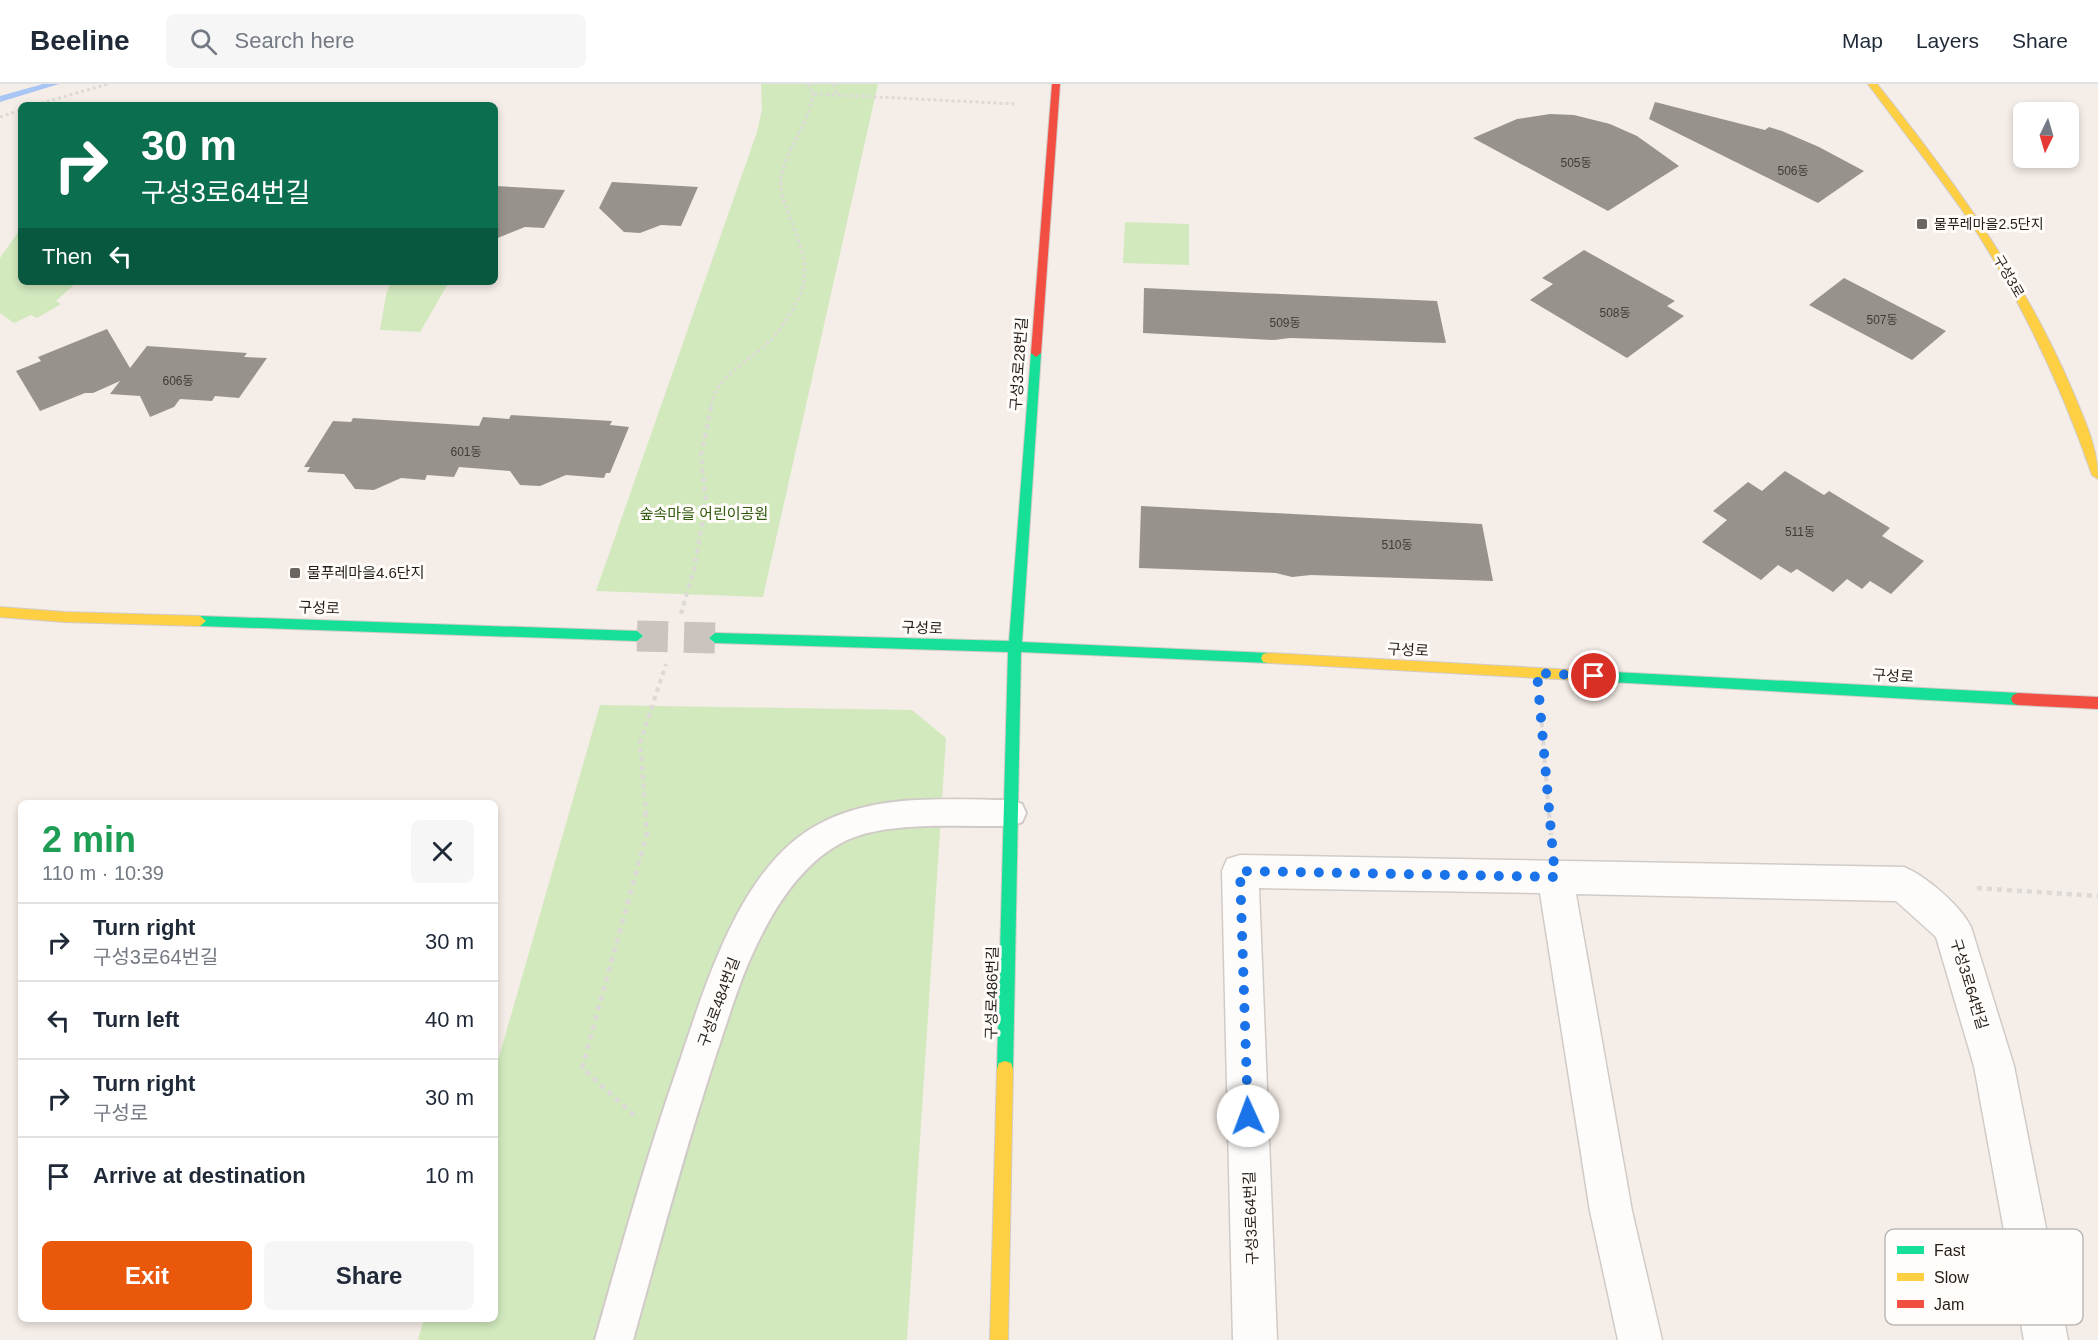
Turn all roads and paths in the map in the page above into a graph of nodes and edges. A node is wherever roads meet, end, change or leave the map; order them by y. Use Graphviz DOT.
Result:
graph roads {
  1 [pos="108,84"];
  2 [pos="808,84"];
  3 [pos="834,84"];
  4 [pos="1056,84"];
  5 [pos="1872,84"];
  6 [pos="813,94"];
  7 [pos="837,95"];
  8 [pos="45,102"];
  9 [pos="1055,106"];
  10 [pos="18,111"];
  11 [pos="0,117"];
  12 [pos="2096,458"];
  13 [pos="2098,475"];
  14 [pos="0,612"];
  15 [pos="678,625"];
  16 [pos="637,636"];
  17 [pos="715,638"];
  18 [pos="1015,647"];
  19 [pos="668,658"];
  20 [pos="1537,673"];
  21 [pos="2098,703"];
  22 [pos="1011,813"];
  23 [pos="1555,877"];
  24 [pos="1973,888"];
  25 [pos="2098,896"];
  26 [pos="669,1146"];
  27 [pos="2025,1229"];
  28 [pos="2043,1325"];
  29 [pos="614,1340"];
  30 [pos="999,1340"];
  31 [pos="1256,1340"];
  32 [pos="1640,1340"];
  33 [pos="2046,1340"];
  1 -- 8 [label="path"];
  2 -- 6 [label="path"];
  3 -- 7 [label="path"];
  4 -- 9 [label="street, 구성3로28번길"];
  5 -- 12 [label="street, 구성3로"];
  6 -- 7 [label="path"];
  6 -- 15 [label="path"];
  7 -- 9 [label="path"];
  9 -- 18 [label="street, 구성3로28번길"];
  10 -- 11 [label="path"];
  12 -- 13 [label="street, 구성3로"];
  14 -- 16 [label="street, 구성로"];
  17 -- 18 [label="street, 구성로"];
  18 -- 20 [label="street, 구성로"];
  18 -- 22 [label="street, 구성로486번길"];
  19 -- 26 [label="path"];
  20 -- 21 [label="street, 구성로"];
  20 -- 23 [label="path"];
  22 -- 26 [label="lane, 구성로484번길"];
  22 -- 30 [label="street, 구성로486번길"];
  23 -- 27 [label="street, 구성3로64번길"];
  23 -- 31 [label="street, 구성3로64번길"];
  23 -- 32 [label="street"];
  24 -- 25 [label="path"];
  26 -- 29 [label="lane, 구성로484번길"];
  28 -- 33 [label="street, 구성3로64번길"];
}
